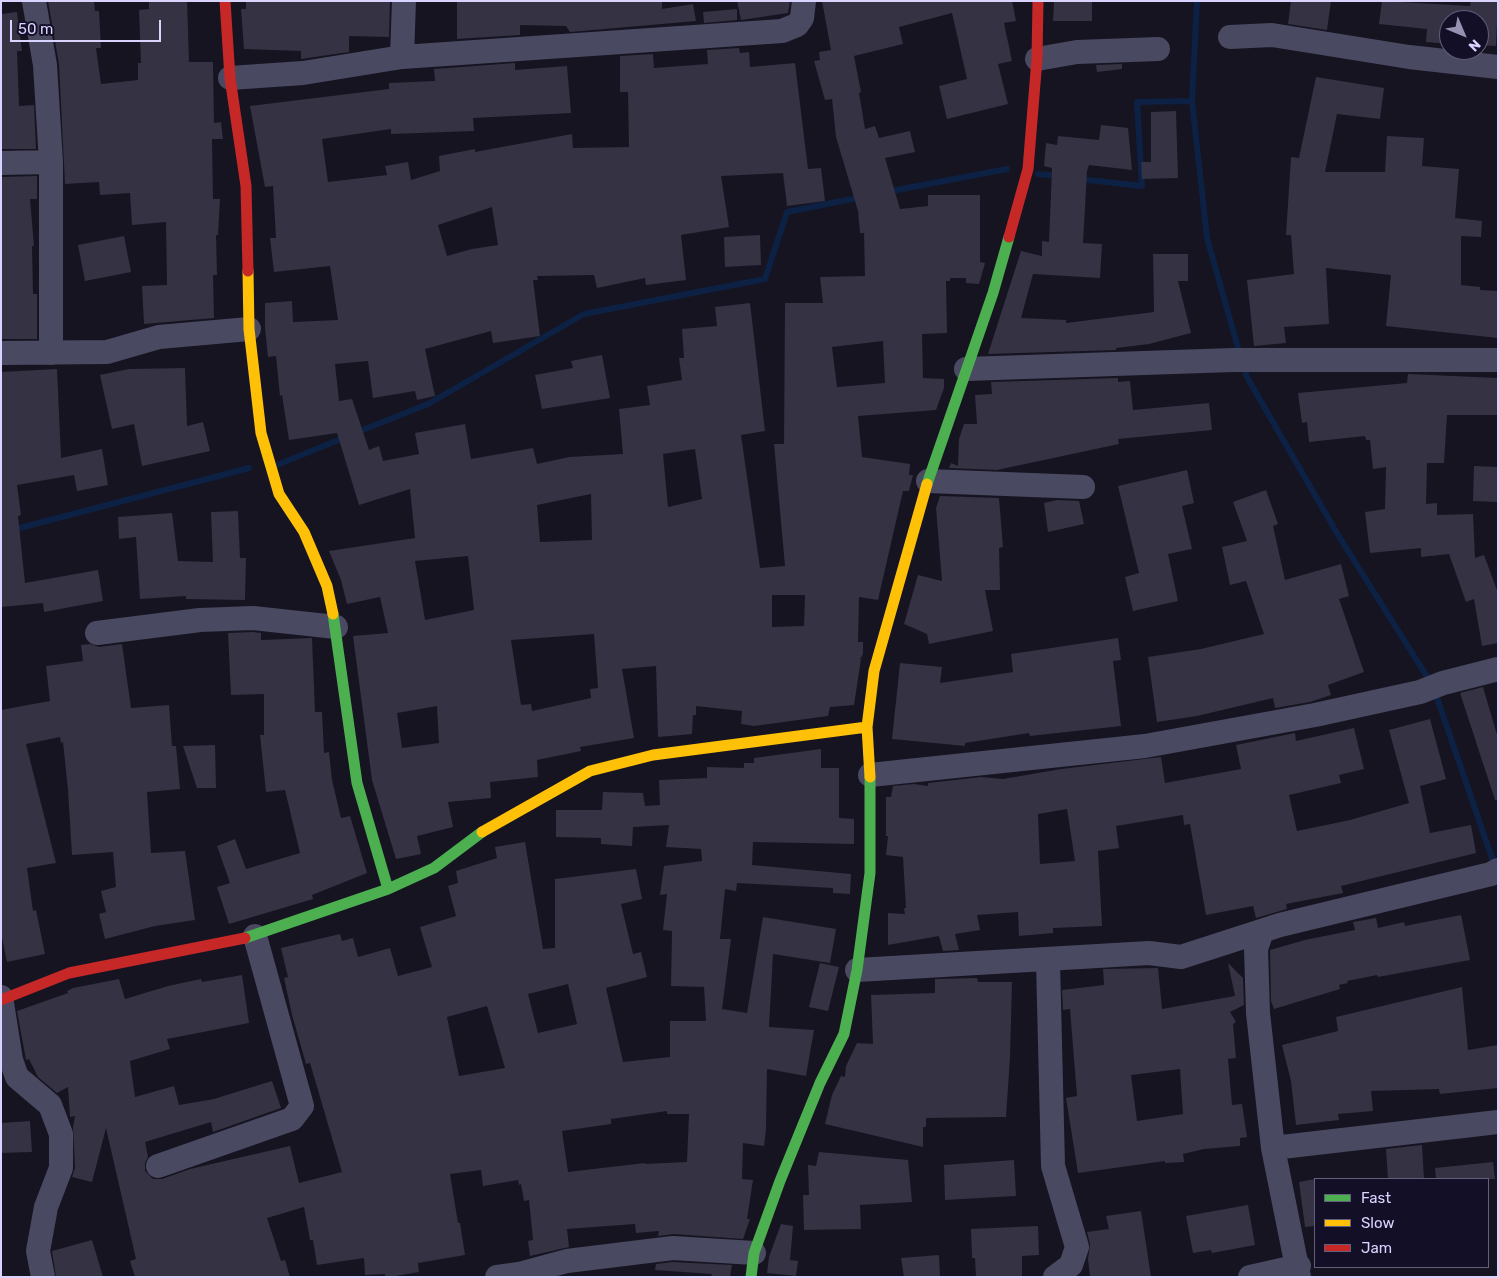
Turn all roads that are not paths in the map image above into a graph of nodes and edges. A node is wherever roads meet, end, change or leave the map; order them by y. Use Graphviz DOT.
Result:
graph roads {
  1 [pos="34,1"];
  2 [pos="225,1"];
  3 [pos="404,1"];
  4 [pos="804,1"];
  5 [pos="1038,1"];
  6 [pos="1230,37"];
  7 [pos="1158,49"];
  8 [pos="402,57"];
  9 [pos="1037,59"];
  10 [pos="1498,67"];
  11 [pos="230,78"];
  12 [pos="1,162"];
  13 [pos="52,162"];
  14 [pos="250,329"];
  15 [pos="1,352"];
  16 [pos="51,353"];
  17 [pos="1498,360"];
  18 [pos="966,369"];
  19 [pos="928,481"];
  20 [pos="1083,487"];
  21 [pos="336,627"];
  22 [pos="97,633"];
  23 [pos="1498,669"];
  24 [pos="867,727"];
  25 [pos="870,775"];
  26 [pos="1498,870"];
  27 [pos="388,889"];
  28 [pos="1262,931"];
  29 [pos="255,936"];
  30 [pos="1048,960"];
  31 [pos="857,970"];
  32 [pos="2,999"];
  33 [pos="1498,1122"];
  34 [pos="1273,1148"];
  35 [pos="158,1166"];
  36 [pos="754,1253"];
  37 [pos="1299,1271"];
  38 [pos="43,1277"];
  39 [pos="497,1277"];
  40 [pos="751,1277"];
  41 [pos="1055,1277"];
  42 [pos="1250,1277"];
  1 -- 13 [label="street"];
  2 -- 11 [label="street"];
  3 -- 8 [label="street"];
  4 -- 8 [label="street"];
  5 -- 9 [label="street"];
  6 -- 10 [label="street"];
  7 -- 9 [label="street"];
  8 -- 11 [label="street"];
  9 -- 18 [label="street"];
  11 -- 14 [label="street"];
  12 -- 13 [label="street"];
  13 -- 16 [label="street"];
  14 -- 16 [label="street"];
  14 -- 21 [label="street"];
  15 -- 16 [label="street"];
  17 -- 18 [label="street"];
  18 -- 19 [label="street"];
  19 -- 20 [label="street"];
  19 -- 24 [label="street"];
  21 -- 22 [label="street"];
  21 -- 27 [label="street"];
  23 -- 25 [label="street"];
  24 -- 25 [label="street"];
  24 -- 27 [label="street"];
  25 -- 31 [label="street"];
  26 -- 28 [label="street"];
  27 -- 29 [label="street"];
  28 -- 30 [label="street"];
  28 -- 34 [label="street"];
  29 -- 32 [label="street"];
  29 -- 35 [label="street"];
  30 -- 31 [label="street"];
  30 -- 41 [label="street"];
  31 -- 36 [label="street"];
  32 -- 38 [label="street"];
  33 -- 34 [label="street"];
  34 -- 37 [label="street"];
  36 -- 39 [label="street"];
  36 -- 40 [label="street"];
  37 -- 42 [label="street"];
}
